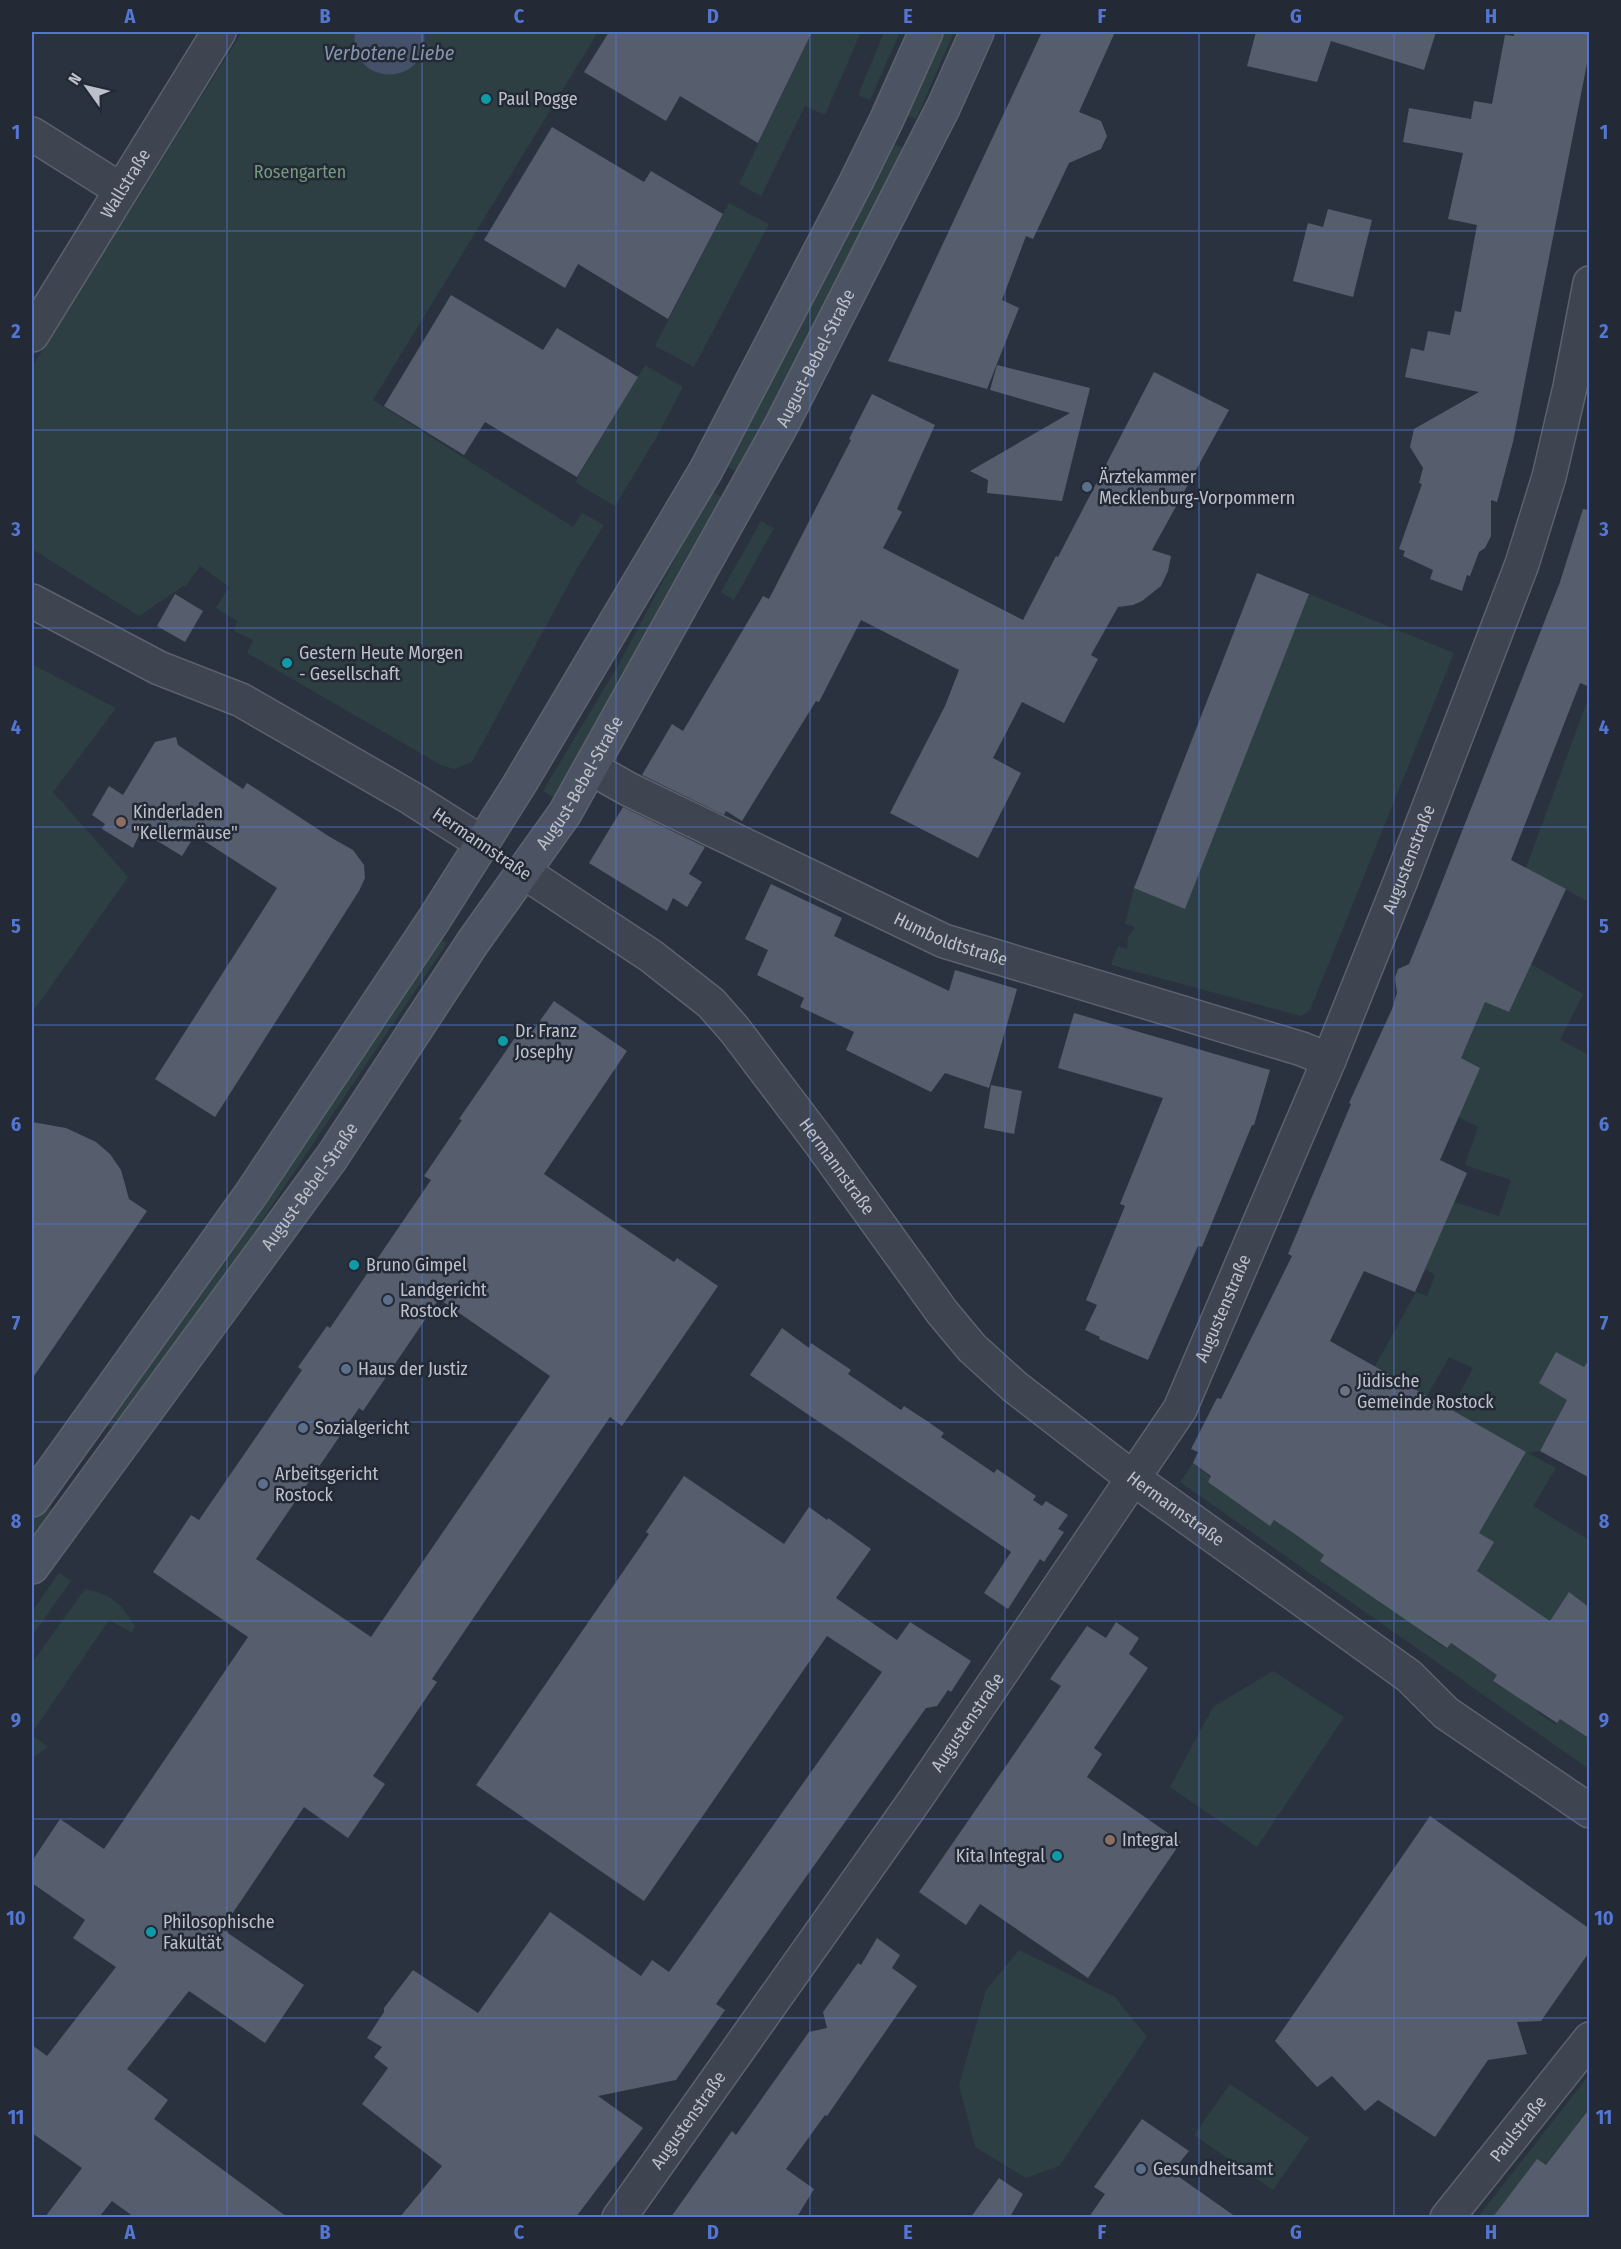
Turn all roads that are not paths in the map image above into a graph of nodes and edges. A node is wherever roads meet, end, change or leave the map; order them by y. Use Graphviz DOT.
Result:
graph roads {
  1 [pos="219,32"];
  2 [pos="926,32"];
  3 [pos="977,32"];
  4 [pos="32,134"];
  5 [pos="122,190"];
  6 [pos="1590,283"];
  7 [pos="32,335"];
  8 [pos="32,601"];
  9 [pos="591,768"];
  10 [pos="482,843"];
  11 [pos="524,872"];
  12 [pos="1329,1060"];
  13 [pos="1134,1479"];
  14 [pos="32,1500"];
  15 [pos="32,1567"];
  16 [pos="1590,1811"];
  17 [pos="1590,2039"];
  18 [pos="619,2217"];
  19 [pos="1447,2217"];
  1 -- 5 [label="street, Wallstraße"];
  2 -- 10 [label="main road"];
  3 -- 9 [label="main road, August-Bebel-Straße"];
  4 -- 5 [label="street"];
  5 -- 7 [label="street, Wallstraße"];
  6 -- 12 [label="street, Augustenstraße"];
  8 -- 10 [label="street, Hermannstraße"];
  9 -- 11 [label="main road, August-Bebel-Straße"];
  9 -- 12 [label="street, Humboldtstraße"];
  10 -- 11 [label="main road, Hermannstraße"];
  10 -- 14 [label="main road"];
  11 -- 13 [label="street, Hermannstraße"];
  11 -- 15 [label="main road, August-Bebel-Straße"];
  12 -- 13 [label="street, Augustenstraße"];
  13 -- 16 [label="street, Hermannstraße"];
  13 -- 18 [label="street, Augustenstraße"];
  17 -- 19 [label="street, Paulstraße"];
}
